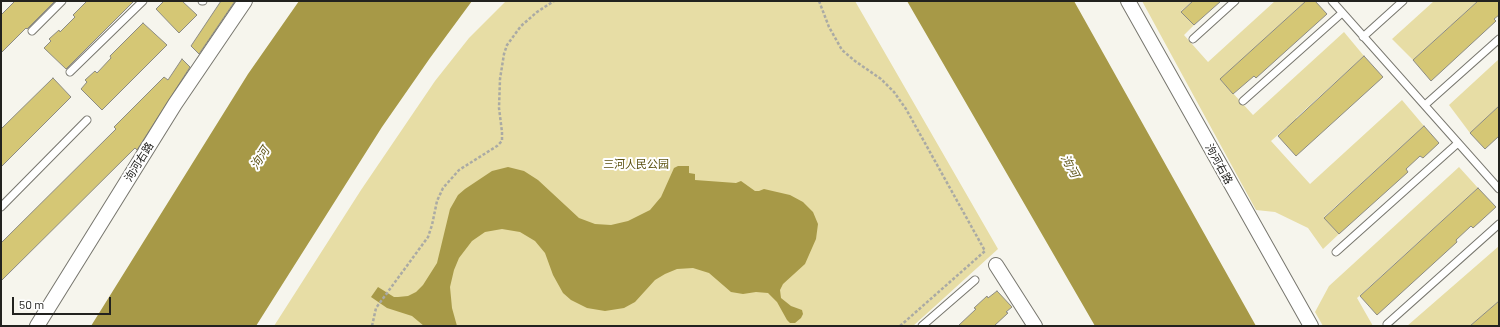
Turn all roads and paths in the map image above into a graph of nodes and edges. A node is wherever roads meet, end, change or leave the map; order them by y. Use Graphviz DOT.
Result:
graph roads {
  1 [pos="62,1"];
  2 [pos="143,1"];
  3 [pos="245,1"];
  4 [pos="554,1"];
  5 [pos="819,1"];
  6 [pos="1128,1"];
  7 [pos="1235,1"];
  8 [pos="1332,1"];
  9 [pos="1403,1"];
  10 [pos="1342,13"];
  11 [pos="32,31"];
  12 [pos="1363,37"];
  13 [pos="1193,39"];
  14 [pos="1499,39"];
  15 [pos="70,72"];
  16 [pos="1243,101"];
  17 [pos="1425,105"];
  18 [pos="87,120"];
  19 [pos="1458,143"];
  20 [pos="1499,189"];
  21 [pos="1,207"];
  22 [pos="1499,224"];
  23 [pos="1336,252"];
  24 [pos="996,265"];
  25 [pos="975,280"];
  26 [pos="1387,324"];
  27 [pos="37,326"];
  28 [pos="372,326"];
  29 [pos="900,326"];
  30 [pos="922,326"];
  31 [pos="1035,326"];
  32 [pos="1311,326"];
  1 -- 11 [label="lane"];
  2 -- 15 [label="lane"];
  3 -- 27 [label="street, 泃河右路"];
  4 -- 28 [label="path"];
  5 -- 29 [label="path"];
  6 -- 32 [label="street, 泃河右路"];
  7 -- 13 [label="lane"];
  8 -- 10 [label="lane"];
  9 -- 12 [label="lane"];
  10 -- 12 [label="lane"];
  10 -- 16 [label="lane"];
  12 -- 17 [label="lane"];
  14 -- 17 [label="lane"];
  17 -- 19 [label="lane"];
  18 -- 21 [label="lane"];
  19 -- 20 [label="lane"];
  19 -- 23 [label="lane"];
  22 -- 26 [label="lane"];
  24 -- 31 [label="street"];
  25 -- 30 [label="lane"];
}
